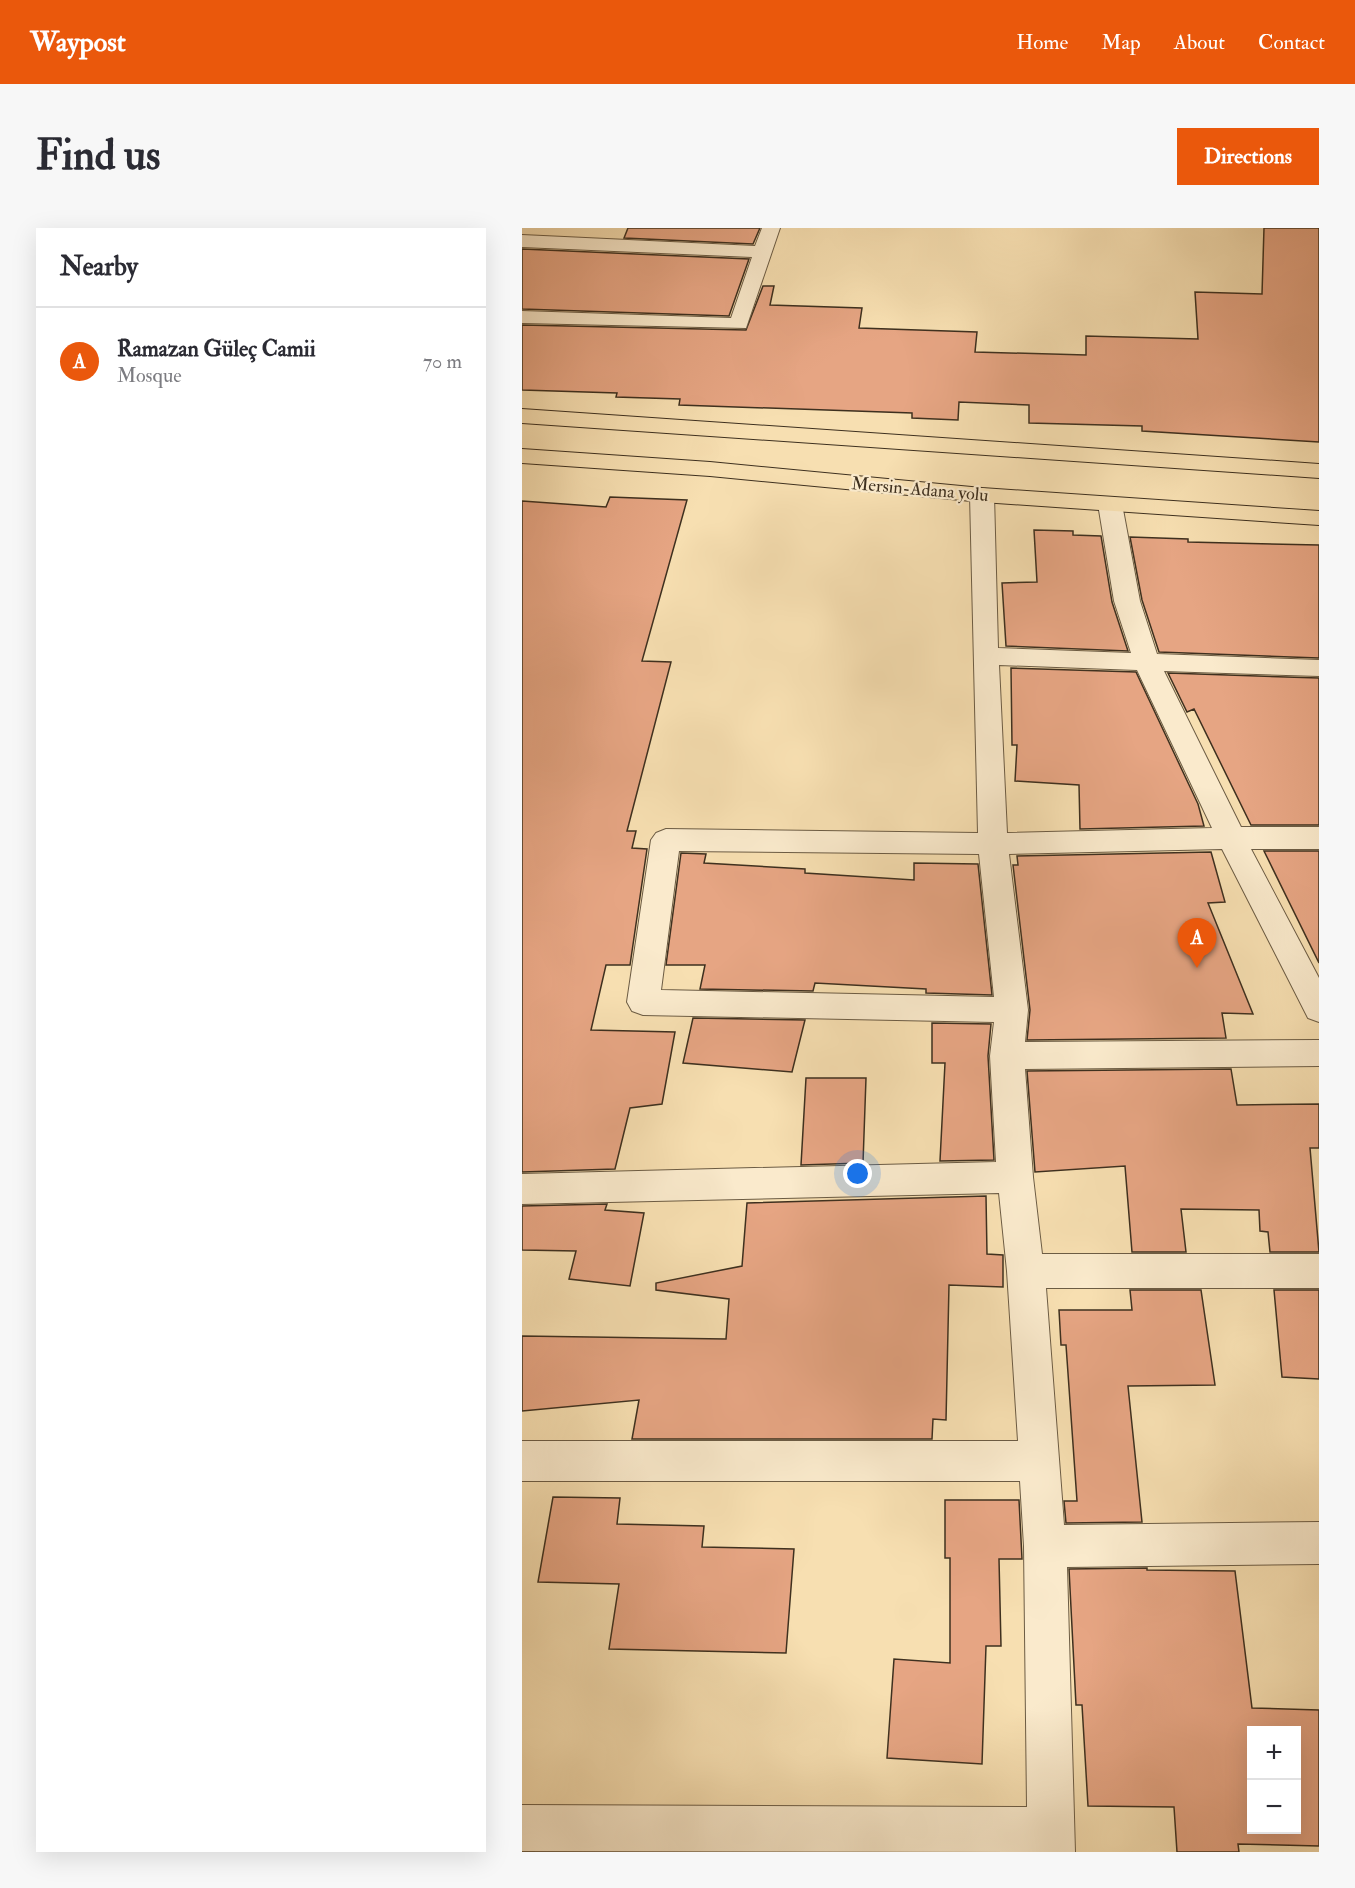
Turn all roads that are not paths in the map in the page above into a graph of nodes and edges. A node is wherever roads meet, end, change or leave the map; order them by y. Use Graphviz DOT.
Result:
graph roads {
  1 [pos="771,228"];
  2 [pos="613,236"];
  3 [pos="522,241"];
  4 [pos="763,252"];
  5 [pos="522,317"];
  6 [pos="522,416"];
  7 [pos="522,456"];
  8 [pos="1319,471"];
  9 [pos="982,495"];
  10 [pos="1110,504"];
  11 [pos="1319,518"];
  12 [pos="985,656"];
  13 [pos="1147,663"];
  14 [pos="1319,668"];
  15 [pos="1231,838"];
  16 [pos="1319,838"];
  17 [pos="993,844"];
  18 [pos="1319,1009"];
  19 [pos="1012,1010"];
  20 [pos="1319,1053"];
  21 [pos="1007,1056"];
  22 [pos="1015,1177"];
  23 [pos="522,1189"];
  24 [pos="1026,1270"];
  25 [pos="1319,1271"];
  26 [pos="522,1461"];
  27 [pos="1039,1461"];
  28 [pos="1319,1543"];
  29 [pos="1045,1546"];
  30 [pos="522,1828"];
  31 [pos="1051,1842"];
  1 -- 4 [label="street"];
  2 -- 3 [label="street"];
  2 -- 4 [label="street"];
  4 -- 5 [label="street"];
  6 -- 8 [label="highway, Mersin-Adana yolu"];
  7 -- 9 [label="highway, Mersin-Adana yolu"];
  9 -- 10 [label="highway, Mersin-Adana yolu"];
  9 -- 12 [label="street"];
  10 -- 11 [label="highway, Mersin-Adana yolu"];
  10 -- 13 [label="street"];
  12 -- 13 [label="street"];
  12 -- 17 [label="street"];
  13 -- 14 [label="street"];
  13 -- 15 [label="street"];
  15 -- 16 [label="street"];
  15 -- 17 [label="street"];
  15 -- 18 [label="street"];
  17 -- 19 [label="street"];
  17 -- 19 [label="street"];
  19 -- 21 [label="street"];
  20 -- 21 [label="street"];
  21 -- 22 [label="street"];
  22 -- 23 [label="street"];
  22 -- 24 [label="street"];
  24 -- 25 [label="street"];
  24 -- 27 [label="street"];
  26 -- 27 [label="street"];
  27 -- 29 [label="street"];
  28 -- 29 [label="street"];
  29 -- 31 [label="street"];
  30 -- 31 [label="street"];
}
